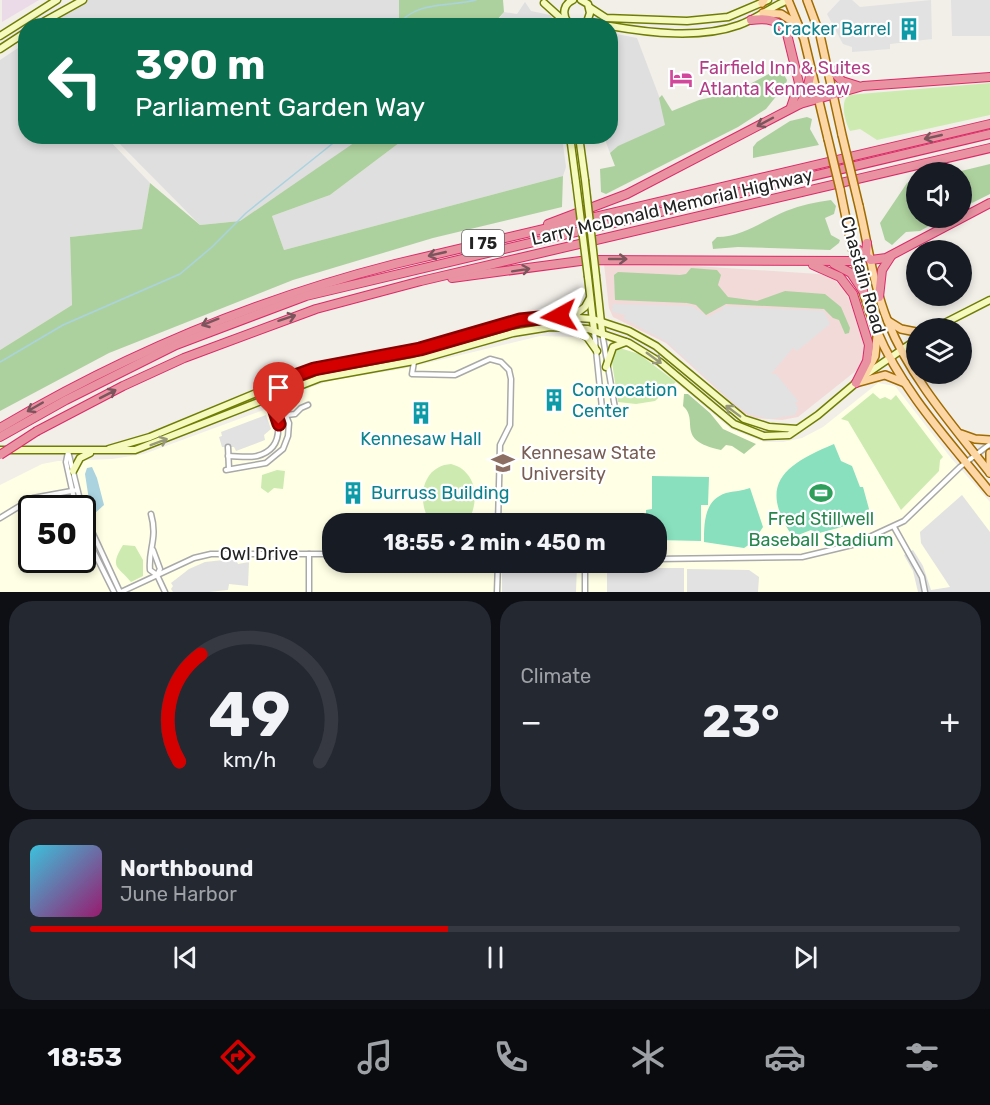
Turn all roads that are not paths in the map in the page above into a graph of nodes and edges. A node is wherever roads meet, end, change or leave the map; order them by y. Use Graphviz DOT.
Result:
graph roads {
  1 [pos="57,0"];
  2 [pos="83,0"];
  3 [pos="573,0"];
  4 [pos="581,0"];
  5 [pos="788,0"];
  6 [pos="807,0"];
  7 [pos="542,1"];
  8 [pos="765,1"];
  9 [pos="589,3"];
  10 [pos="763,13"];
  11 [pos="28,18"];
  12 [pos="50,18"];
  13 [pos="562,18"];
  14 [pos="565,18"];
  15 [pos="589,18"];
  16 [pos="604,18"];
  17 [pos="751,20"];
  18 [pos="618,23"];
  19 [pos="18,25"];
  20 [pos="618,25"];
  21 [pos="800,27"];
  22 [pos="0,36"];
  23 [pos="18,37"];
  24 [pos="0,49"];
  25 [pos="827,65"];
  26 [pos="811,72"];
  27 [pos="990,77"];
  28 [pos="863,86"];
  29 [pos="833,94"];
  30 [pos="818,99"];
  31 [pos="800,104"];
  32 [pos="789,109"];
  33 [pos="990,124"];
  34 [pos="990,134"];
  35 [pos="571,144"];
  36 [pos="580,144"];
  37 [pos="990,148"];
  38 [pos="990,203"];
  39 [pos="528,232"];
  40 [pos="867,243"];
  41 [pos="852,244"];
  42 [pos="891,256"];
  43 [pos="868,258"];
  44 [pos="856,261"];
  45 [pos="806,263"];
  46 [pos="829,263"];
  47 [pos="421,281"];
  48 [pos="863,291"];
  49 [pos="590,294"];
  50 [pos="879,297"];
  51 [pos="990,300"];
  52 [pos="572,316"];
  53 [pos="955,318"];
  54 [pos="593,319"];
  55 [pos="602,321"];
  56 [pos="887,321"];
  57 [pos="567,327"];
  58 [pos="594,330"];
  59 [pos="876,330"];
  60 [pos="906,330"];
  61 [pos="602,332"];
  62 [pos="629,342"];
  63 [pos="906,346"];
  64 [pos="901,349"];
  65 [pos="597,351"];
  66 [pos="889,356"];
  67 [pos="906,357"];
  68 [pos="414,362"];
  69 [pos="606,367"];
  70 [pos="866,375"];
  71 [pos="856,382"];
  72 [pos="906,383"];
  73 [pos="907,384"];
  74 [pos="924,384"];
  75 [pos="270,386"];
  76 [pos="274,396"];
  77 [pos="308,405"];
  78 [pos="602,408"];
  79 [pos="615,408"];
  80 [pos="287,415"];
  81 [pos="0,428"];
  82 [pos="796,429"];
  83 [pos="960,433"];
  84 [pos="0,437"];
  85 [pos="990,442"];
  86 [pos="228,447"];
  87 [pos="0,450"];
  88 [pos="68,451"];
  89 [pos="98,451"];
  90 [pos="990,453"];
  91 [pos="975,454"];
  92 [pos="0,455"];
  93 [pos="228,456"];
  94 [pos="966,461"];
  95 [pos="73,471"];
  96 [pos="990,473"];
  97 [pos="74,491"];
  98 [pos="990,492"];
  99 [pos="74,495"];
  100 [pos="76,495"];
  101 [pos="498,513"];
  102 [pos="151,514"];
  103 [pos="0,518"];
  104 [pos="894,527"];
  105 [pos="96,539"];
  106 [pos="153,550"];
  107 [pos="309,554"];
  108 [pos="322,554"];
  109 [pos="96,556"];
  110 [pos="667,559"];
  111 [pos="498,573"];
  112 [pos="585,573"];
  113 [pos="157,575"];
  114 [pos="497,589"];
  115 [pos="114,592"];
  116 [pos="121,592"];
  117 [pos="165,592"];
  118 [pos="309,592"];
  119 [pos="585,592"];
  120 [pos="925,592"];
  1 -- 11 [label="main road"];
  2 -- 12 [label="main road"];
  3 -- 14 [label="main road"];
  4 -- 9 [label="main road"];
  5 -- 10 [label="main road"];
  5 -- 21 [label="main road, Chastain Road"];
  6 -- 25 [label="main road, Chastain Road"];
  7 -- 13 [label="main road"];
  8 -- 18 [label="main road"];
  9 -- 15 [label="main road"];
  9 -- 16 [label="main road"];
  10 -- 17 [label="main road"];
  10 -- 21 [label="main road"];
  17 -- 20 [label="main road"];
  17 -- 32 [label="highway"];
  19 -- 22 [label="main road"];
  21 -- 26 [label="main road, Chastain Road"];
  23 -- 24 [label="main road"];
  25 -- 28 [label="highway"];
  25 -- 29 [label="main road, Chastain Road"];
  26 -- 30 [label="main road, Chastain Road"];
  26 -- 31 [label="highway"];
  27 -- 28 [label="highway"];
  28 -- 29 [label="highway"];
  29 -- 30 [label="highway"];
  29 -- 40 [label="main road, Chastain Road, bridge"];
  30 -- 31 [label="highway"];
  30 -- 41 [label="main road, Chastain Road, bridge"];
  31 -- 32 [label="highway"];
  32 -- 39 [label="highway, one-way"];
  33 -- 39 [label="highway, Larry McDonald Memorial Highway / I 75, one-way"];
  34 -- 84 [label="highway"];
  35 -- 49 [label="main road, bridge"];
  36 -- 55 [label="main road, bridge"];
  37 -- 47 [label="highway, Larry McDonald Memorial Highway / I 75"];
  38 -- 42 [label="highway"];
  39 -- 81 [label="highway, Larry McDonald Memorial Highway / I 75, one-way"];
  40 -- 43 [label="highway"];
  41 -- 43 [label="highway"];
  41 -- 44 [label="main road, Chastain Road"];
  42 -- 43 [label="highway"];
  42 -- 50 [label="highway"];
  43 -- 44 [label="highway"];
  43 -- 50 [label="main road, Chastain Road"];
  44 -- 46 [label="highway"];
  44 -- 48 [label="main road, Chastain Road"];
  45 -- 46 [label="highway"];
  47 -- 45 [label="highway, one-way"];
  45 -- 71 [label="highway"];
  46 -- 48 [label="highway"];
  92 -- 47 [label="highway, Larry McDonald Memorial Highway / I 75, one-way, bridge"];
  48 -- 59 [label="main road, Chastain Road"];
  49 -- 52 [label="main road"];
  49 -- 54 [label="main road"];
  50 -- 56 [label="main road, Chastain Road"];
  51 -- 53 [label="main road"];
  52 -- 54 [label="main road"];
  52 -- 75 [label="main road"];
  54 -- 55 [label="main road"];
  54 -- 58 [label="main road"];
  55 -- 61 [label="main road"];
  82 -- 55 [label="main road, one-way"];
  56 -- 60 [label="main road"];
  56 -- 64 [label="main road, Chastain Road"];
  57 -- 58 [label="main road"];
  57 -- 65 [label="main road"];
  57 -- 68 [label="main road"];
  58 -- 61 [label="main road"];
  58 -- 65 [label="street"];
  59 -- 66 [label="main road, Chastain Road"];
  59 -- 70 [label="main road"];
  61 -- 62 [label="main road"];
  61 -- 69 [label="street"];
  62 -- 69 [label="main road"];
  62 -- 82 [label="main road, one-way"];
  63 -- 64 [label="main road"];
  64 -- 66 [label="main road"];
  64 -- 67 [label="main road, Chastain Road"];
  65 -- 78 [label="street"];
  66 -- 70 [label="main road"];
  66 -- 72 [label="main road, Chastain Road"];
  68 -- 76 [label="main road"];
  68 -- 101 [label="street"];
  69 -- 79 [label="street"];
  70 -- 71 [label="main road"];
  71 -- 72 [label="main road"];
  71 -- 82 [label="main road"];
  73 -- 94 [label="main road, Chastain Road"];
  74 -- 83 [label="main road, Chastain Road"];
  75 -- 76 [label="street"];
  75 -- 89 [label="main road"];
  76 -- 80 [label="street"];
  89 -- 76 [label="main road, one-way"];
  76 -- 93 [label="street"];
  77 -- 80 [label="street"];
  80 -- 93 [label="street"];
  83 -- 85 [label="main road"];
  83 -- 91 [label="main road, Chastain Road"];
  85 -- 91 [label="street"];
  86 -- 93 [label="street"];
  87 -- 88 [label="main road"];
  88 -- 89 [label="main road"];
  88 -- 95 [label="street"];
  88 -- 97 [label="street"];
  89 -- 95 [label="main road"];
  90 -- 96 [label="main road"];
  91 -- 94 [label="street"];
  91 -- 96 [label="main road, Chastain Road"];
  94 -- 98 [label="main road, Chastain Road"];
  94 -- 104 [label="street"];
  95 -- 97 [label="street"];
  97 -- 99 [label="street"];
  97 -- 100 [label="street"];
  97 -- 103 [label="street"];
  102 -- 106 [label="street"];
  104 -- 110 [label="street"];
  104 -- 120 [label="street"];
  105 -- 116 [label="street"];
  106 -- 113 [label="street"];
  106 -- 113 [label="street"];
  107 -- 108 [label="street, Owl Drive"];
  107 -- 113 [label="street, Owl Drive"];
  107 -- 118 [label="street"];
  109 -- 115 [label="street"];
  111 -- 114 [label="street"];
  112 -- 119 [label="street"];
  113 -- 116 [label="street, Owl Drive"];
  113 -- 117 [label="street"];
}
